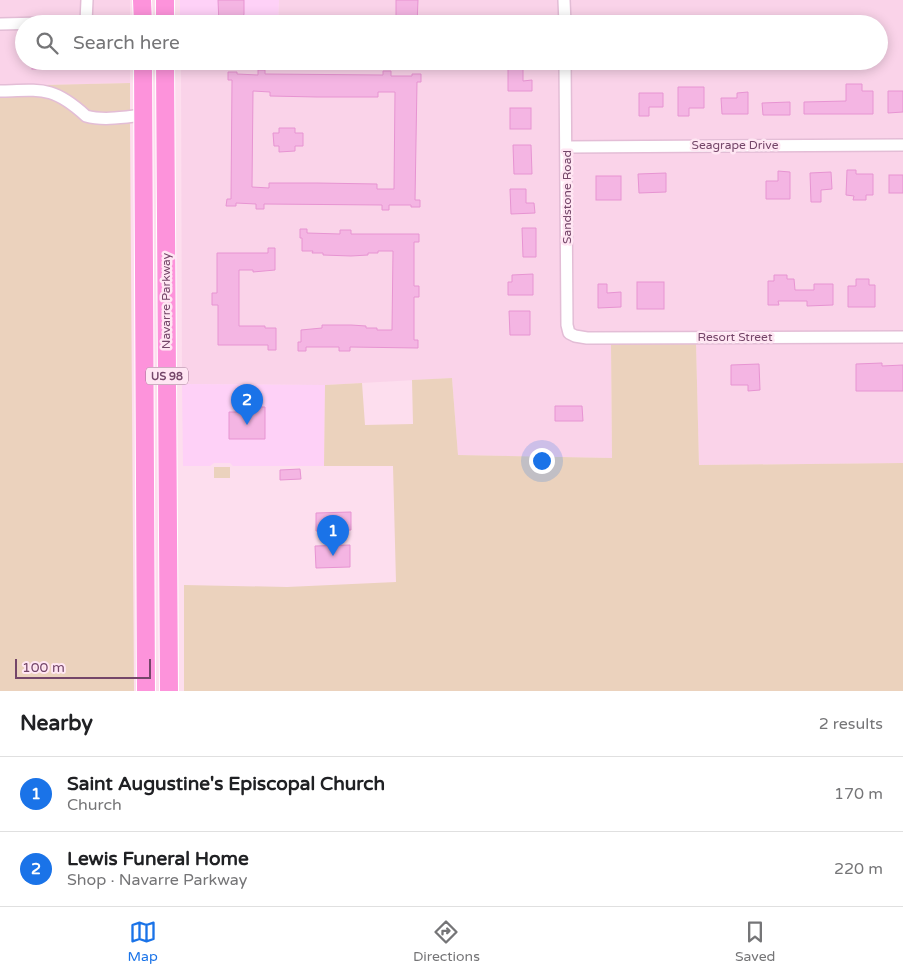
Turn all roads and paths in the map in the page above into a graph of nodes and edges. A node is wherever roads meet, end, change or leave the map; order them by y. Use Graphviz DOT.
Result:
graph roads {
  1 [pos="87,0"];
  2 [pos="142,0"];
  3 [pos="165,0"];
  4 [pos="564,0"];
  5 [pos="86,15"];
  6 [pos="143,15"];
  7 [pos="165,15"];
  8 [pos="565,15"];
  9 [pos="0,24"];
  10 [pos="15,24"];
  11 [pos="143,70"];
  12 [pos="165,70"];
  13 [pos="565,70"];
  14 [pos="0,91"];
  15 [pos="143,116"];
  16 [pos="903,145"];
  17 [pos="566,147"];
  18 [pos="569,332"];
  19 [pos="903,338"];
  20 [pos="145,417"];
  21 [pos="167,420"];
  22 [pos="146,691"];
  23 [pos="169,691"];
  1 -- 5 [label="street"];
  2 -- 6 [label="highway"];
  3 -- 7 [label="highway"];
  4 -- 8 [label="street"];
  9 -- 10 [label="street"];
  11 -- 15 [label="highway, Navarre Parkway / US 98"];
  12 -- 21 [label="highway, Navarre Parkway / US 98"];
  13 -- 17 [label="street, Sandstone Road"];
  14 -- 15 [label="street"];
  15 -- 20 [label="highway, Navarre Parkway / US 98"];
  16 -- 17 [label="street, Seagrape Drive"];
  17 -- 18 [label="street, Sandstone Road"];
  18 -- 19 [label="street, Resort Street"];
  20 -- 21 [label="street"];
  20 -- 22 [label="highway, Navarre Parkway / US 98"];
  21 -- 23 [label="highway, Navarre Parkway / US 98"];
}
